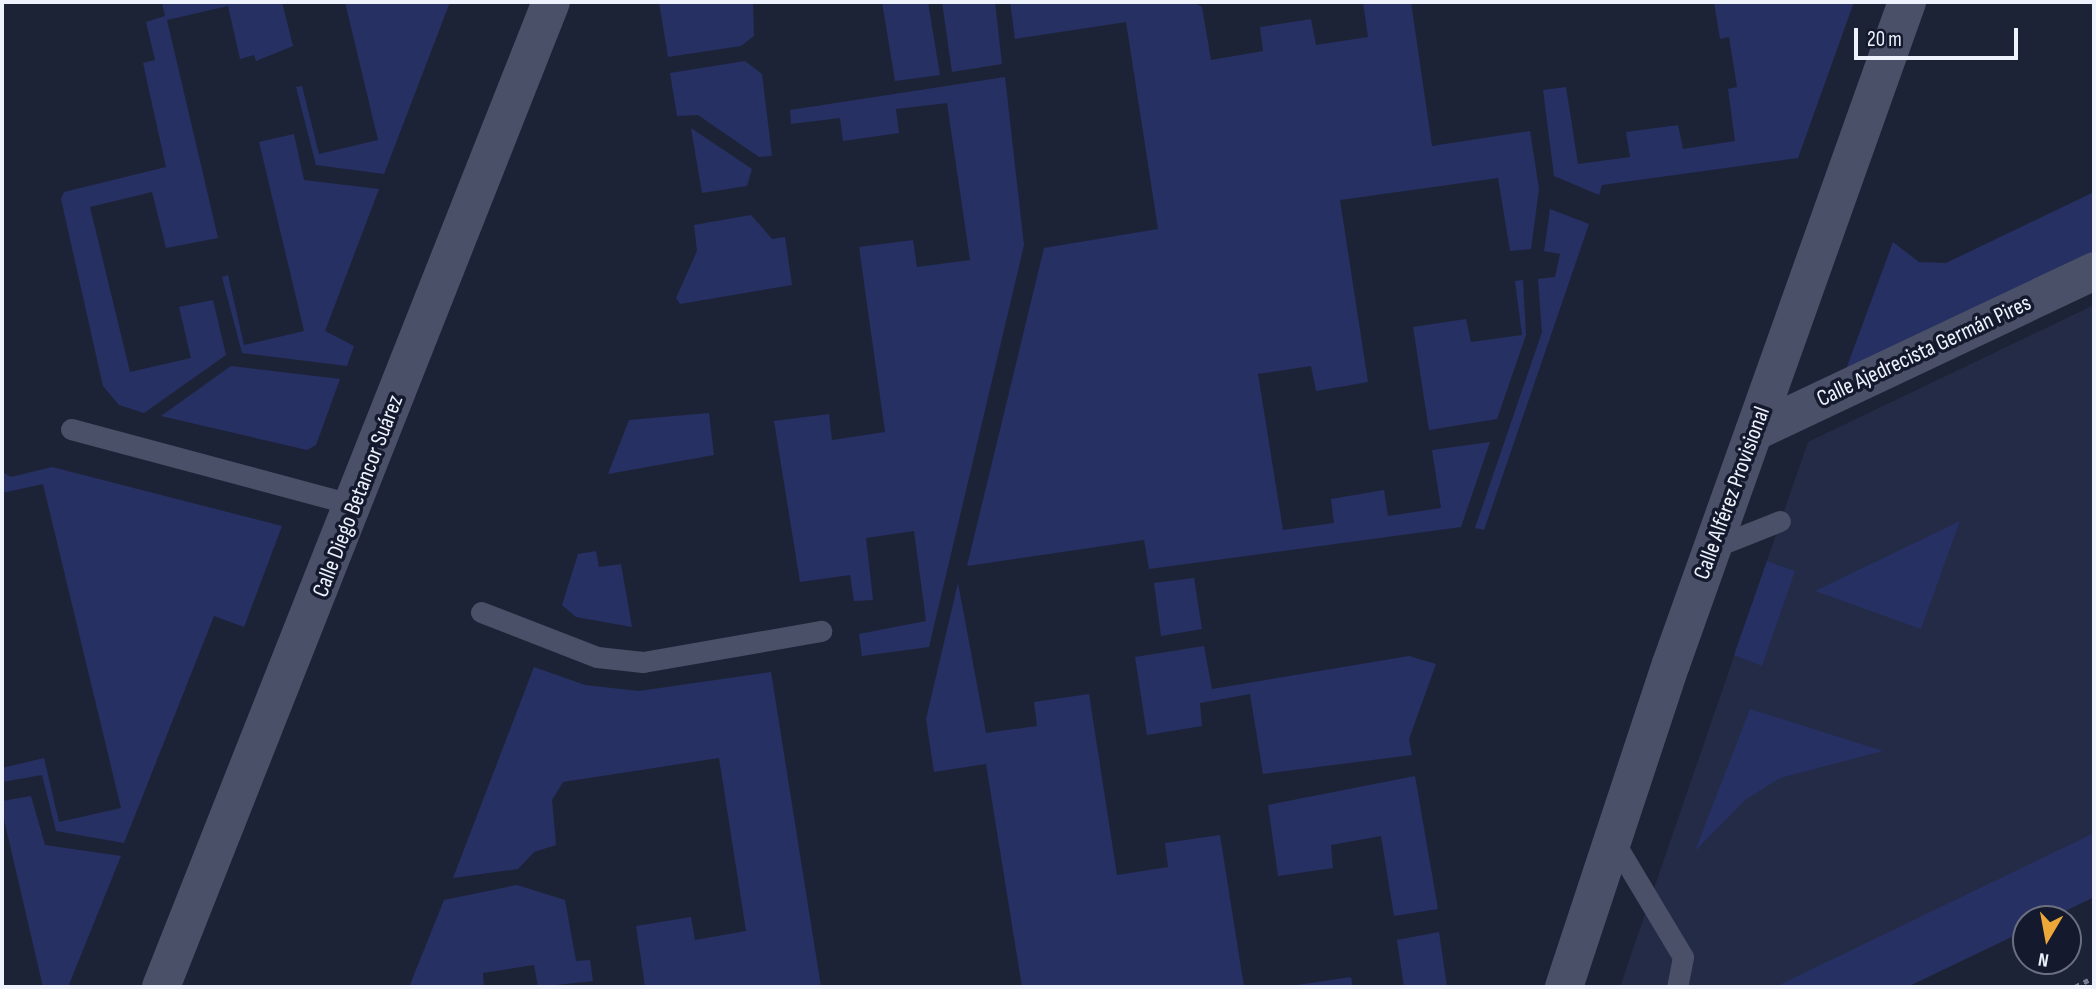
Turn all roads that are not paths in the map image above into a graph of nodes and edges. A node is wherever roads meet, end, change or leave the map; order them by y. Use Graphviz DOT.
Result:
graph roads {
  1 [pos="551,2"];
  2 [pos="1907,2"];
  3 [pos="2094,271"];
  4 [pos="71,429"];
  5 [pos="1754,432"];
  6 [pos="355,505"];
  7 [pos="1780,522"];
  8 [pos="1712,548"];
  9 [pos="481,612"];
  10 [pos="821,631"];
  11 [pos="1613,840"];
  12 [pos="161,987"];
  13 [pos="1564,987"];
  14 [pos="1677,987"];
  1 -- 6 [label="street, Calle Diego Betancor Suárez"];
  2 -- 5 [label="street, Calle Alférez Provisional"];
  3 -- 5 [label="street, Calle Ajedrecista Germán Pires"];
  4 -- 6 [label="lane"];
  5 -- 8 [label="street, Calle Alférez Provisional"];
  6 -- 12 [label="street, Calle Diego Betancor Suárez"];
  7 -- 8 [label="lane"];
  8 -- 11 [label="street, Calle Alférez Provisional"];
  9 -- 10 [label="lane"];
  11 -- 13 [label="street, Calle Alférez Provisional"];
  11 -- 14 [label="lane"];
}
